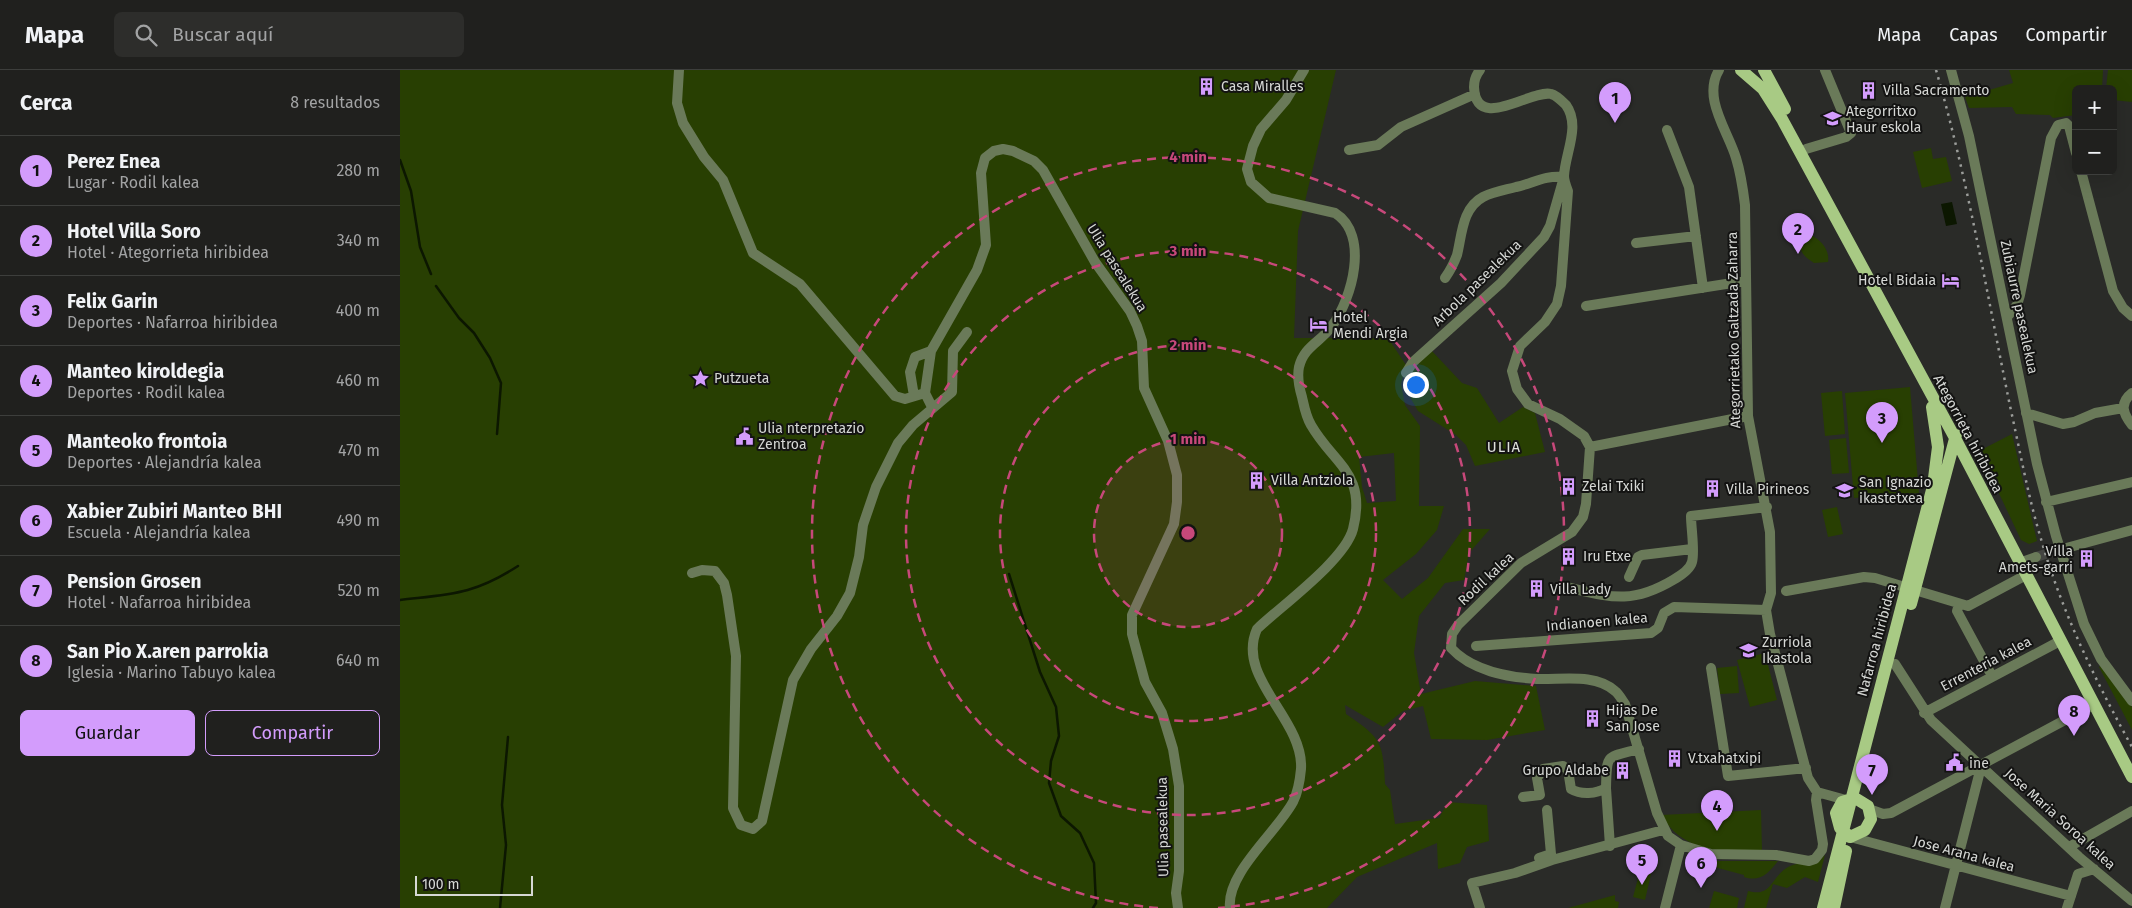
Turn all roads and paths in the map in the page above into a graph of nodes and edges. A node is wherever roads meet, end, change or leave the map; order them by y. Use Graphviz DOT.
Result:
graph roads {
  1 [pos="679,70"];
  2 [pos="1304,70"];
  3 [pos="1480,70"];
  4 [pos="1719,70"];
  5 [pos="1740,70"];
  6 [pos="1764,70"];
  7 [pos="1772,70"];
  8 [pos="1825,70"];
  9 [pos="1951,70"];
  10 [pos="1773,87"];
  11 [pos="1475,94"];
  12 [pos="1667,130"];
  13 [pos="2072,138"];
  14 [pos="1806,149"];
  15 [pos="1349,150"];
  16 [pos="2082,175"];
  17 [pos="1564,177"];
  18 [pos="1696,236"];
  19 [pos="1636,243"];
  20 [pos="1445,278"];
  21 [pos="1745,281"];
  22 [pos="1703,288"];
  23 [pos="1586,306"];
  24 [pos="2132,316"];
  25 [pos="2006,317"];
  26 [pos="967,332"];
  27 [pos="931,350"];
  28 [pos="1406,373"];
  29 [pos="1921,379"];
  30 [pos="924,393"];
  31 [pos="2132,393"];
  32 [pos="914,396"];
  33 [pos="932,407"];
  34 [pos="2123,408"];
  35 [pos="2026,413"];
  36 [pos="1748,416"];
  37 [pos="2132,425"];
  38 [pos="1956,434"];
  39 [pos="1590,447"];
  40 [pos="1946,476"];
  41 [pos="1976,480"];
  42 [pos="2132,482"];
  43 [pos="2046,502"];
  44 [pos="1767,507"];
  45 [pos="2132,530"];
  46 [pos="1692,549"];
  47 [pos="2060,550"];
  48 [pos="2028,566"];
  49 [pos="692,573"];
  50 [pos="1629,577"];
  51 [pos="1566,588"];
  52 [pos="1910,589"];
  53 [pos="1786,591"];
  54 [pos="1959,604"];
  55 [pos="1766,610"];
  56 [pos="2060,641"];
  57 [pos="1476,646"];
  58 [pos="1895,664"];
  59 [pos="1711,668"];
  60 [pos="1992,676"];
  61 [pos="2132,701"];
  62 [pos="2093,705"];
  63 [pos="1924,713"];
  64 [pos="1638,746"];
  65 [pos="2132,765"];
  66 [pos="1981,767"];
  67 [pos="1806,768"];
  68 [pos="2132,777"];
  69 [pos="1606,788"];
  70 [pos="1822,793"];
  71 [pos="1523,797"];
  72 [pos="1852,799"];
  73 [pos="1870,809"];
  74 [pos="1547,810"];
  75 [pos="2132,811"];
  76 [pos="1836,813"];
  77 [pos="1663,830"];
  78 [pos="1846,834"];
  79 [pos="1681,844"];
  80 [pos="1610,846"];
  81 [pos="2069,848"];
  82 [pos="1957,866"];
  83 [pos="2094,869"];
  84 [pos="1521,871"];
  85 [pos="2070,896"];
  86 [pos="2132,901"];
  87 [pos="1178,908"];
  88 [pos="1230,908"];
  89 [pos="1480,908"];
  90 [pos="1665,908"];
  91 [pos="1822,908"];
  92 [pos="1834,908"];
  93 [pos="1945,908"];
  94 [pos="2068,908"];
  1 -- 32 [label="street"];
  2 -- 88 [label="street"];
  3 -- 11 [label="street"];
  4 -- 21 [label="street, Ategorrietako Galtzada Zaharra"];
  5 -- 29 [label="main road, Ategorrieta hiribidea"];
  6 -- 10 [label="main road, Ategorrieta hiribidea"];
  7 -- 10 [label="main road"];
  8 -- 14 [label="street"];
  9 -- 25 [label="street, Zubiaurre pasealekua"];
  10 -- 14 [label="main road, Ategorrieta hiribidea"];
  11 -- 15 [label="street"];
  11 -- 17 [label="street"];
  12 -- 18 [label="street"];
  13 -- 25 [label="street"];
  14 -- 38 [label="main road, Ategorrieta hiribidea"];
  16 -- 24 [label="street"];
  17 -- 20 [label="street"];
  17 -- 28 [label="street, Arbola pasealekua"];
  17 -- 39 [label="street"];
  18 -- 19 [label="street"];
  18 -- 22 [label="street"];
  21 -- 22 [label="street"];
  21 -- 36 [label="street, Ategorrietako Galtzada Zaharra"];
  22 -- 23 [label="street"];
  25 -- 35 [label="street, Zubiaurre pasealekua"];
  26 -- 33 [label="street"];
  27 -- 30 [label="street, Ulia pasealekua"];
  27 -- 32 [label="street, Ulia pasealekua"];
  27 -- 87 [label="street, Ulia pasealekua"];
  29 -- 38 [label="main road, Ategorrieta hiribidea"];
  29 -- 52 [label="main road, Nafarroa hiribidea"];
  30 -- 32 [label="street"];
  30 -- 33 [label="street"];
  31 -- 34 [label="street"];
  33 -- 49 [label="street"];
  34 -- 35 [label="street"];
  34 -- 37 [label="street"];
  35 -- 43 [label="street, Zubiaurre pasealekua"];
  36 -- 39 [label="street"];
  36 -- 44 [label="street, Ategorrietako Galtzada Zaharra"];
  38 -- 40 [label="main road, Nafarroa hiribidea"];
  38 -- 41 [label="main road, Ategorrieta hiribidea"];
  38 -- 48 [label="main road, Ategorrieta hiribidea"];
  39 -- 64 [label="street, Rodil kalea"];
  40 -- 41 [label="main road"];
  40 -- 52 [label="main road, Nafarroa hiribidea"];
  41 -- 48 [label="main road, Ategorrieta hiribidea"];
  42 -- 43 [label="street"];
  43 -- 47 [label="street, Zubiaurre pasealekua"];
  44 -- 46 [label="street"];
  44 -- 55 [label="street, Ategorrietako Galtzada Zaharra"];
  45 -- 47 [label="street"];
  46 -- 50 [label="street"];
  46 -- 51 [label="street"];
  47 -- 61 [label="street, Zubiaurre pasealekua"];
  48 -- 54 [label="street"];
  48 -- 56 [label="main road, Ategorrieta hiribidea"];
  48 -- 65 [label="main road, Ategorrieta hiribidea"];
  52 -- 53 [label="street"];
  52 -- 54 [label="street"];
  52 -- 58 [label="main road, Nafarroa hiribidea"];
  52 -- 72 [label="main road, Nafarroa hiribidea"];
  54 -- 60 [label="street"];
  55 -- 57 [label="street, Indianoen kalea"];
  55 -- 67 [label="street, Ategorrietako Galtzada Zaharra"];
  56 -- 60 [label="street, Errenteria kalea"];
  56 -- 62 [label="main road, Ategorrieta hiribidea"];
  58 -- 63 [label="street, Jose Maria Soroa kalea"];
  58 -- 72 [label="main road, Nafarroa hiribidea"];
  59 -- 67 [label="street"];
  60 -- 63 [label="street, Errenteria kalea"];
  62 -- 66 [label="street"];
  62 -- 68 [label="main road, Ategorrieta hiribidea"];
  63 -- 66 [label="street, Jose Maria Soroa kalea"];
  64 -- 69 [label="street"];
  64 -- 77 [label="street, Rodil kalea"];
  66 -- 73 [label="street"];
  66 -- 81 [label="street, Jose Maria Soroa kalea"];
  66 -- 82 [label="street"];
  67 -- 70 [label="street, Ategorrietako Galtzada Zaharra"];
  69 -- 71 [label="street"];
  69 -- 80 [label="street"];
  70 -- 72 [label="street"];
  70 -- 76 [label="street, Ategorrietako Galtzada Zaharra"];
  70 -- 79 [label="street"];
  72 -- 73 [label="main road"];
  72 -- 76 [label="main road"];
  72 -- 78 [label="main road, Nafarroa hiribidea"];
  73 -- 78 [label="main road"];
  74 -- 84 [label="street"];
  75 -- 81 [label="street"];
  76 -- 78 [label="main road"];
  77 -- 79 [label="street"];
  77 -- 80 [label="street"];
  78 -- 82 [label="street, Jose Arana kalea"];
  78 -- 91 [label="main road, Nafarroa hiribidea"];
  78 -- 92 [label="main road, Nafarroa hiribidea"];
  79 -- 90 [label="street"];
  80 -- 84 [label="street"];
  81 -- 83 [label="street, Jose Maria Soroa kalea"];
  82 -- 85 [label="street, Jose Arana kalea"];
  82 -- 93 [label="street"];
  83 -- 85 [label="street"];
  83 -- 86 [label="street, Jose Maria Soroa kalea"];
  84 -- 89 [label="street"];
  85 -- 94 [label="street"];
}
